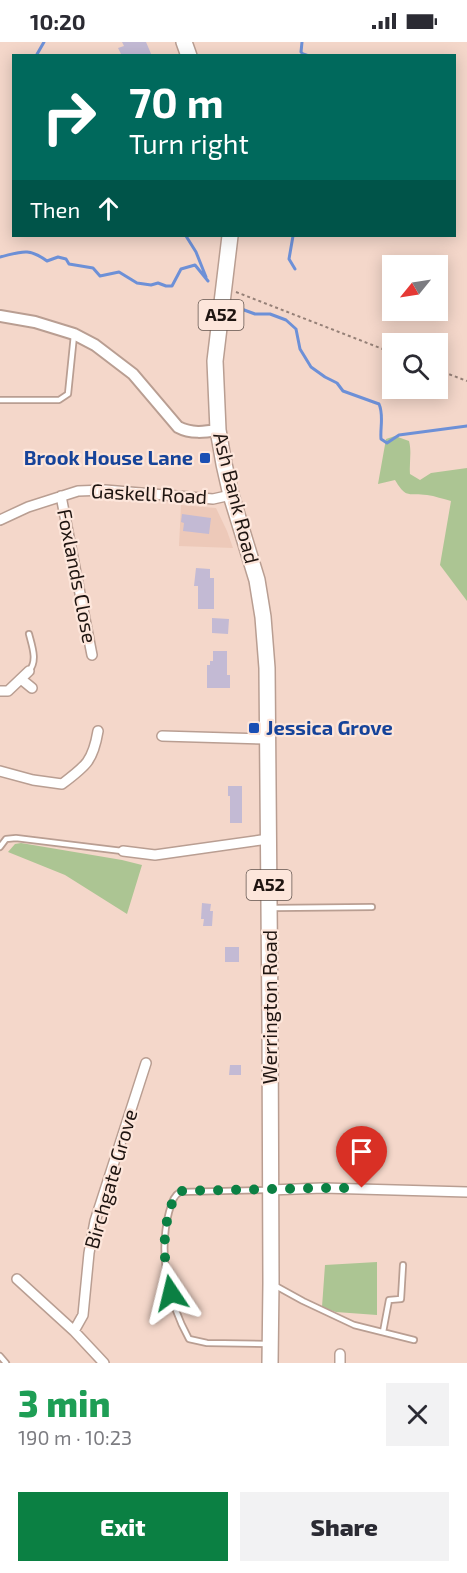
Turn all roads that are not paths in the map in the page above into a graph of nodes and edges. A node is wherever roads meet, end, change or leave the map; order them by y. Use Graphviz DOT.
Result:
graph roads {
  1 [pos="230,237"];
  2 [pos="0,316"];
  3 [pos="74,334"];
  4 [pos="0,400"];
  5 [pos="218,430"];
  6 [pos="231,495"];
  7 [pos="61,496"];
  8 [pos="0,520"];
  9 [pos="257,580"];
  10 [pos="29,634"];
  11 [pos="92,655"];
  12 [pos="29,671"];
  13 [pos="21,679"];
  14 [pos="32,688"];
  15 [pos="0,691"];
  16 [pos="98,731"];
  17 [pos="162,736"];
  18 [pos="267,739"];
  19 [pos="0,771"];
  20 [pos="268,839"];
  21 [pos="0,846"];
  22 [pos="123,851"];
  23 [pos="372,907"];
  24 [pos="270,908"];
  25 [pos="146,1063"];
  26 [pos="270,1190"];
  27 [pos="467,1192"];
  28 [pos="403,1265"];
  29 [pos="17,1279"];
  30 [pos="271,1283"];
  31 [pos="74,1331"];
  32 [pos="383,1332"];
  33 [pos="414,1340"];
  34 [pos="271,1344"];
  35 [pos="0,1356"];
  36 [pos="6,1363"];
  37 [pos="104,1363"];
  38 [pos="270,1363"];
  1 -- 5 [label="highway, Ash Bank Road / A52"];
  2 -- 3 [label="street"];
  3 -- 4 [label="lane"];
  3 -- 5 [label="street"];
  5 -- 6 [label="highway, Ash Bank Road / A52"];
  6 -- 7 [label="street, Gaskell Road"];
  6 -- 9 [label="highway, Ash Bank Road / A52"];
  7 -- 8 [label="street, Gaskell Road"];
  7 -- 11 [label="street, Foxlands Close"];
  9 -- 18 [label="highway, Werrington Road / A52"];
  10 -- 12 [label="lane"];
  12 -- 13 [label="street"];
  13 -- 14 [label="street"];
  13 -- 15 [label="street"];
  16 -- 19 [label="street"];
  17 -- 18 [label="street"];
  18 -- 20 [label="highway, Werrington Road / A52"];
  20 -- 22 [label="street"];
  20 -- 24 [label="highway, Werrington Road / A52"];
  21 -- 22 [label="lane"];
  23 -- 24 [label="lane"];
  24 -- 26 [label="highway, Werrington Road / A52"];
  25 -- 31 [label="street, Birchgate Grove"];
  26 -- 27 [label="street"];
  26 -- 30 [label="highway, Werrington Road / A52"];
  26 -- 34 [label="lane"];
  28 -- 32 [label="lane"];
  29 -- 31 [label="street"];
  30 -- 32 [label="lane"];
  30 -- 34 [label="highway, Werrington Road / A52"];
  31 -- 37 [label="street"];
  32 -- 33 [label="lane"];
  34 -- 38 [label="highway, Werrington Road / A52"];
  35 -- 36 [label="lane"];
}
